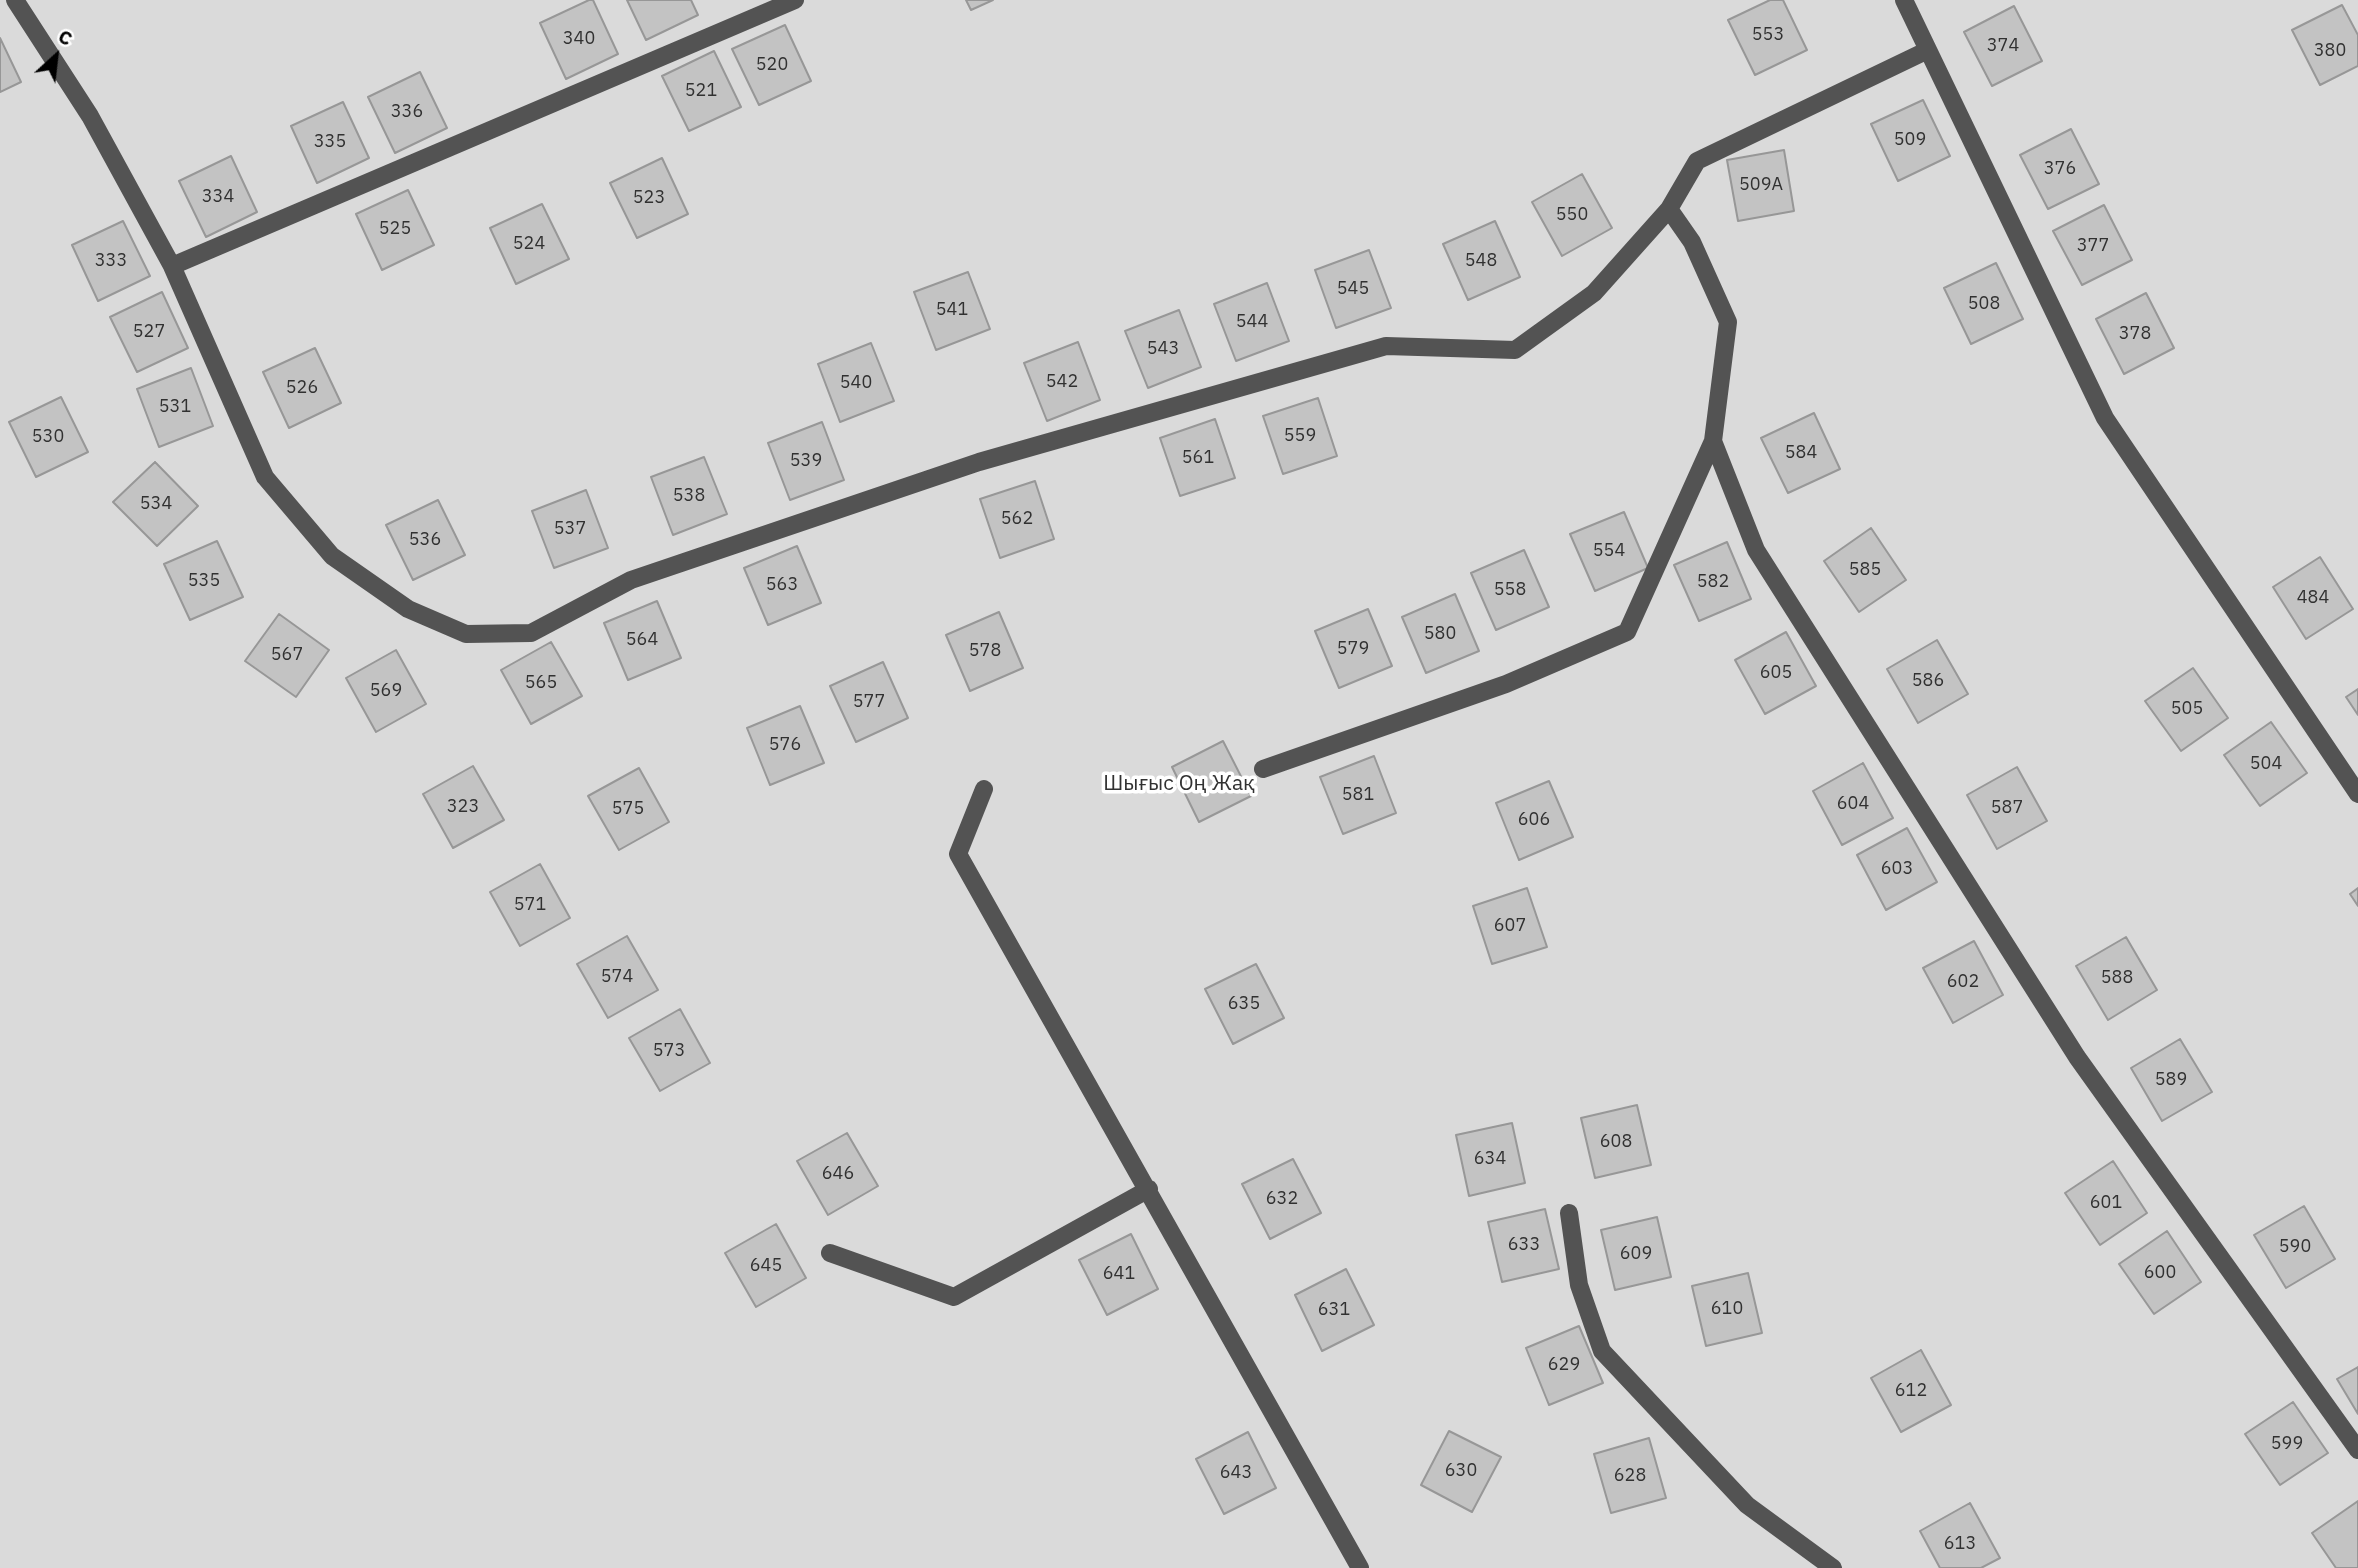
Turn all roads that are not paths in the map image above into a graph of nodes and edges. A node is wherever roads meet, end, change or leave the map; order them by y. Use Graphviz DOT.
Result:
graph roads {
  1 [pos="15,0"];
  2 [pos="796,0"];
  3 [pos="1904,0"];
  4 [pos="1928,50"];
  5 [pos="1669,209"];
  6 [pos="172,266"];
  7 [pos="1713,440"];
  8 [pos="1263,769"];
  9 [pos="984,789"];
  10 [pos="2358,793"];
  11 [pos="1149,1189"];
  12 [pos="1569,1213"];
  13 [pos="830,1253"];
  14 [pos="2358,1450"];
  15 [pos="1360,1568"];
  16 [pos="1833,1568"];
  1 -- 6 [label="lane"];
  2 -- 6 [label="lane"];
  3 -- 4 [label="lane"];
  4 -- 5 [label="lane"];
  4 -- 10 [label="lane"];
  5 -- 6 [label="lane"];
  5 -- 7 [label="lane"];
  7 -- 8 [label="lane"];
  7 -- 14 [label="lane"];
  9 -- 11 [label="lane"];
  11 -- 13 [label="lane"];
  11 -- 15 [label="lane"];
  12 -- 16 [label="lane"];
}
